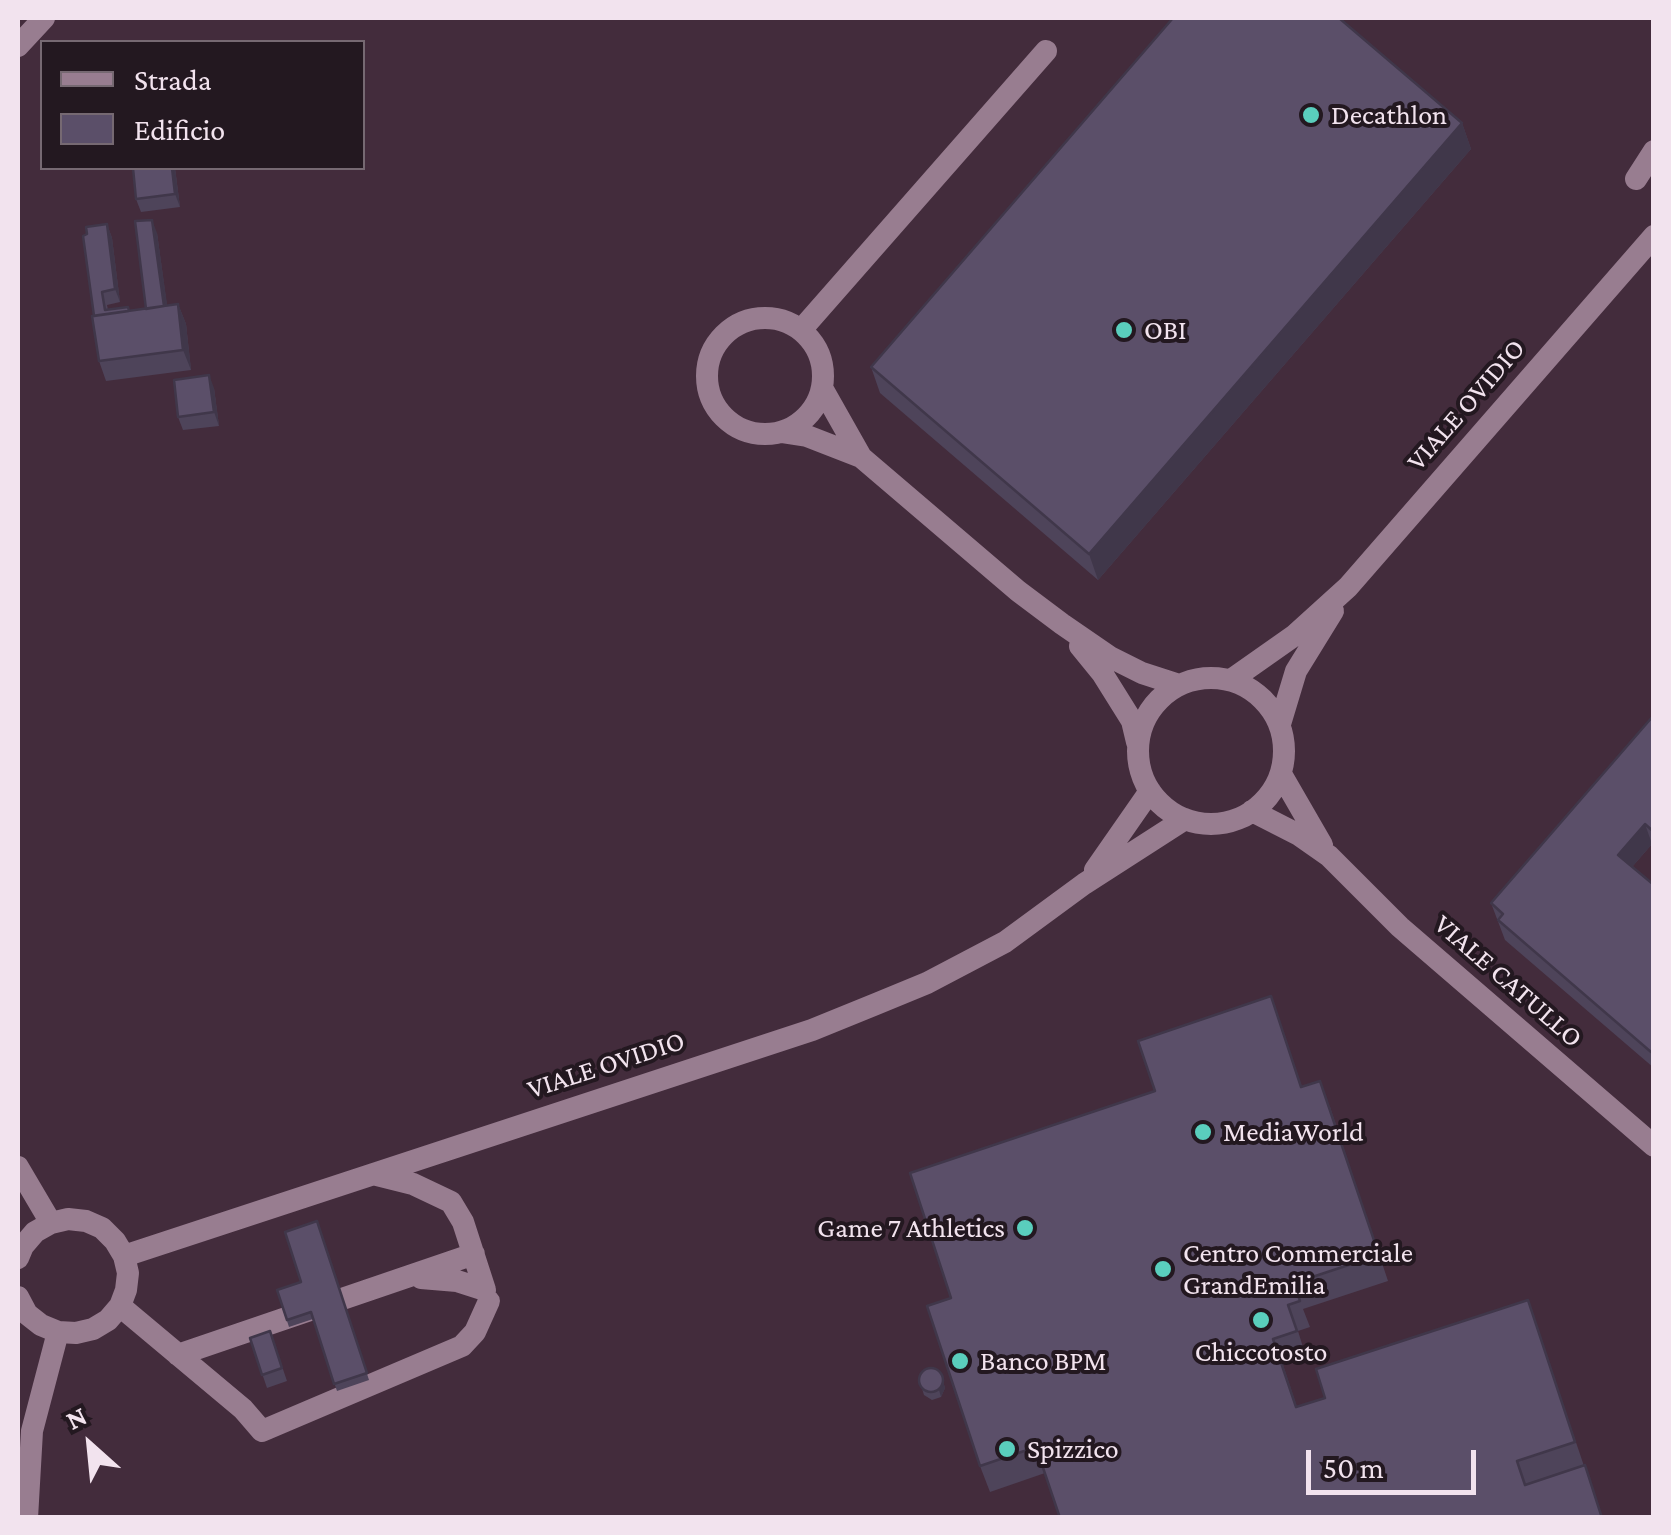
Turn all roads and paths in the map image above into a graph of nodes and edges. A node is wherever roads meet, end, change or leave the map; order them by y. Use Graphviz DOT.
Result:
graph roads {
  1 [pos="44,18"];
  2 [pos="18,46"];
  3 [pos="1046,51"];
  4 [pos="1654,151"];
  5 [pos="1636,178"];
  6 [pos="1654,223"];
  7 [pos="1654,236"];
  8 [pos="1630,262"];
  9 [pos="800,330"];
  10 [pos="822,388"];
  11 [pos="781,432"];
  12 [pos="861,458"];
  13 [pos="1348,587"];
  14 [pos="1062,624"];
  15 [pos="1231,680"];
  16 [pos="1178,685"];
  17 [pos="1280,724"];
  18 [pos="1138,745"];
  19 [pos="1280,774"];
  20 [pos="1150,790"];
  21 [pos="1252,812"];
  22 [pos="1186,819"];
  23 [pos="1329,856"];
  24 [pos="1084,884"];
  25 [pos="1654,1146"];
  26 [pos="18,1167"];
  27 [pos="370,1174"];
  28 [pos="51,1223"];
  29 [pos="474,1254"];
  30 [pos="124,1256"];
  31 [pos="18,1258"];
  32 [pos="406,1277"];
  33 [pos="18,1297"];
  34 [pos="489,1302"];
  35 [pos="120,1306"];
  36 [pos="58,1332"];
  37 [pos="178,1355"];
  38 [pos="27,1518"];
  1 -- 2 [label="street"];
  3 -- 9 [label="street"];
  4 -- 5 [label="street"];
  6 -- 8 [label="street, VIALE OVIDIO"];
  7 -- 8 [label="street, VIALE OVIDIO"];
  8 -- 13 [label="street, VIALE OVIDIO"];
  9 -- 10 [label="street"];
  9 -- 11 [label="street"];
  10 -- 11 [label="street"];
  10 -- 12 [label="street"];
  11 -- 12 [label="street"];
  12 -- 14 [label="street"];
  13 -- 15 [label="street, VIALE OVIDIO"];
  13 -- 17 [label="street, VIALE OVIDIO"];
  14 -- 16 [label="street"];
  14 -- 18 [label="street"];
  15 -- 16 [label="street"];
  15 -- 17 [label="street"];
  16 -- 18 [label="street"];
  17 -- 19 [label="street"];
  18 -- 20 [label="street"];
  19 -- 21 [label="street"];
  19 -- 23 [label="street, VIALE CATULLO"];
  20 -- 22 [label="street"];
  20 -- 24 [label="street, VIALE OVIDIO"];
  21 -- 22 [label="street"];
  21 -- 23 [label="street, VIALE CATULLO"];
  22 -- 24 [label="street, VIALE OVIDIO"];
  23 -- 25 [label="street, VIALE CATULLO"];
  24 -- 27 [label="street, VIALE OVIDIO"];
  26 -- 28 [label="street"];
  27 -- 29 [label="street"];
  27 -- 30 [label="street, VIALE OVIDIO"];
  28 -- 30 [label="street"];
  28 -- 31 [label="street"];
  29 -- 32 [label="street"];
  29 -- 32 [label="street"];
  30 -- 35 [label="street"];
  32 -- 37 [label="street"];
  33 -- 36 [label="street"];
  34 -- 37 [label="street"];
  35 -- 36 [label="street"];
  35 -- 37 [label="street"];
  36 -- 38 [label="street"];
}
